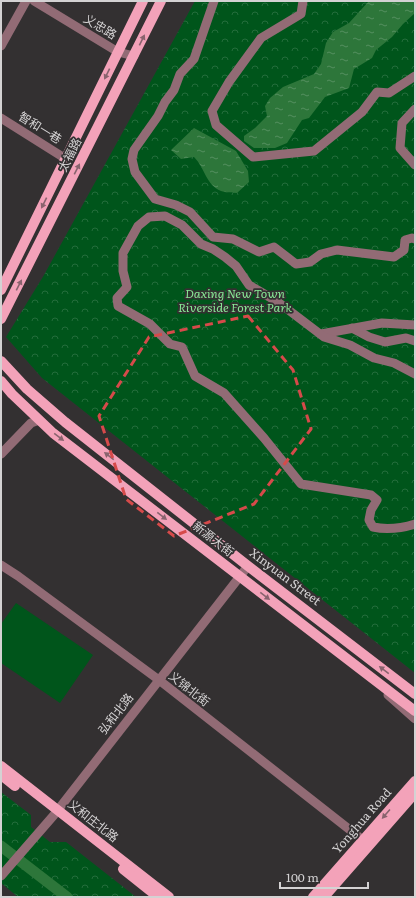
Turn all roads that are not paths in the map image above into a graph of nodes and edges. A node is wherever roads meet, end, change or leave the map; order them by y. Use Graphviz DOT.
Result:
graph roads {
  1 [pos="26,1"];
  2 [pos="34,1"];
  3 [pos="143,1"];
  4 [pos="161,1"];
  5 [pos="214,1"];
  6 [pos="303,1"];
  7 [pos="1,46"];
  8 [pos="118,52"];
  9 [pos="134,56"];
  10 [pos="415,76"];
  11 [pos="415,109"];
  12 [pos="1,118"];
  13 [pos="66,159"];
  14 [pos="415,165"];
  15 [pos="415,238"];
  16 [pos="1,290"];
  17 [pos="1,319"];
  18 [pos="415,325"];
  19 [pos="352,328"];
  20 [pos="322,334"];
  21 [pos="415,341"];
  22 [pos="1,361"];
  23 [pos="415,374"];
  24 [pos="1,381"];
  25 [pos="40,420"];
  26 [pos="1,454"];
  27 [pos="415,524"];
  28 [pos="1,565"];
  29 [pos="248,566"];
  30 [pos="240,576"];
  31 [pos="374,679"];
  32 [pos="159,680"];
  33 [pos="403,684"];
  34 [pos="415,690"];
  35 [pos="415,694"];
  36 [pos="415,711"];
  37 [pos="415,719"];
  38 [pos="1,766"];
  39 [pos="1,775"];
  40 [pos="414,790"];
  41 [pos="55,812"];
  42 [pos="359,837"];
  43 [pos="3,873"];
  44 [pos="158,897"];
  45 [pos="169,897"];
  46 [pos="313,897"];
  47 [pos="324,897"];
  1 -- 7 [label="street"];
  2 -- 8 [label="street, 义忠路"];
  3 -- 8 [label="main road, 太福路"];
  9 -- 4 [label="main road, 太福路, one-way"];
  5 -- 15 [label="street"];
  6 -- 10 [label="street"];
  8 -- 9 [label="street, 义忠路"];
  8 -- 13 [label="main road, 太福路, one-way"];
  17 -- 9 [label="main road, 太福路, one-way"];
  11 -- 14 [label="street"];
  12 -- 13 [label="street, 智和一巷"];
  13 -- 16 [label="main road, 太福路, one-way"];
  18 -- 19 [label="street"];
  19 -- 20 [label="street"];
  19 -- 21 [label="street"];
  20 -- 23 [label="street"];
  20 -- 27 [label="street"];
  29 -- 22 [label="main road, Xinyuan Street, one-way"];
  24 -- 25 [label="main road, 新源大街"];
  25 -- 26 [label="street"];
  25 -- 30 [label="main road, 新源大街, one-way"];
  28 -- 32 [label="street, 义锦北街"];
  29 -- 30 [label="street, 弘和北路"];
  33 -- 29 [label="main road, Xinyuan Street, one-way"];
  30 -- 31 [label="main road, 新源大街, one-way"];
  30 -- 32 [label="street, 弘和北路"];
  31 -- 36 [label="main road, 新源大街"];
  31 -- 37 [label="street"];
  32 -- 41 [label="street, 弘和北路"];
  32 -- 42 [label="street, 义锦北街"];
  33 -- 34 [label="main road"];
  33 -- 35 [label="main road, Xinyuan Street"];
  38 -- 41 [label="main road, 义和庄北路"];
  39 -- 41 [label="main road, 义和庄北路"];
  40 -- 46 [label="main road, Yonghua Road, one-way"];
  40 -- 47 [label="main road, Yonghua Road"];
  41 -- 43 [label="street, 弘和北路"];
  41 -- 44 [label="main road, 义和庄北路"];
  41 -- 45 [label="main road, 义和庄北路"];
}
